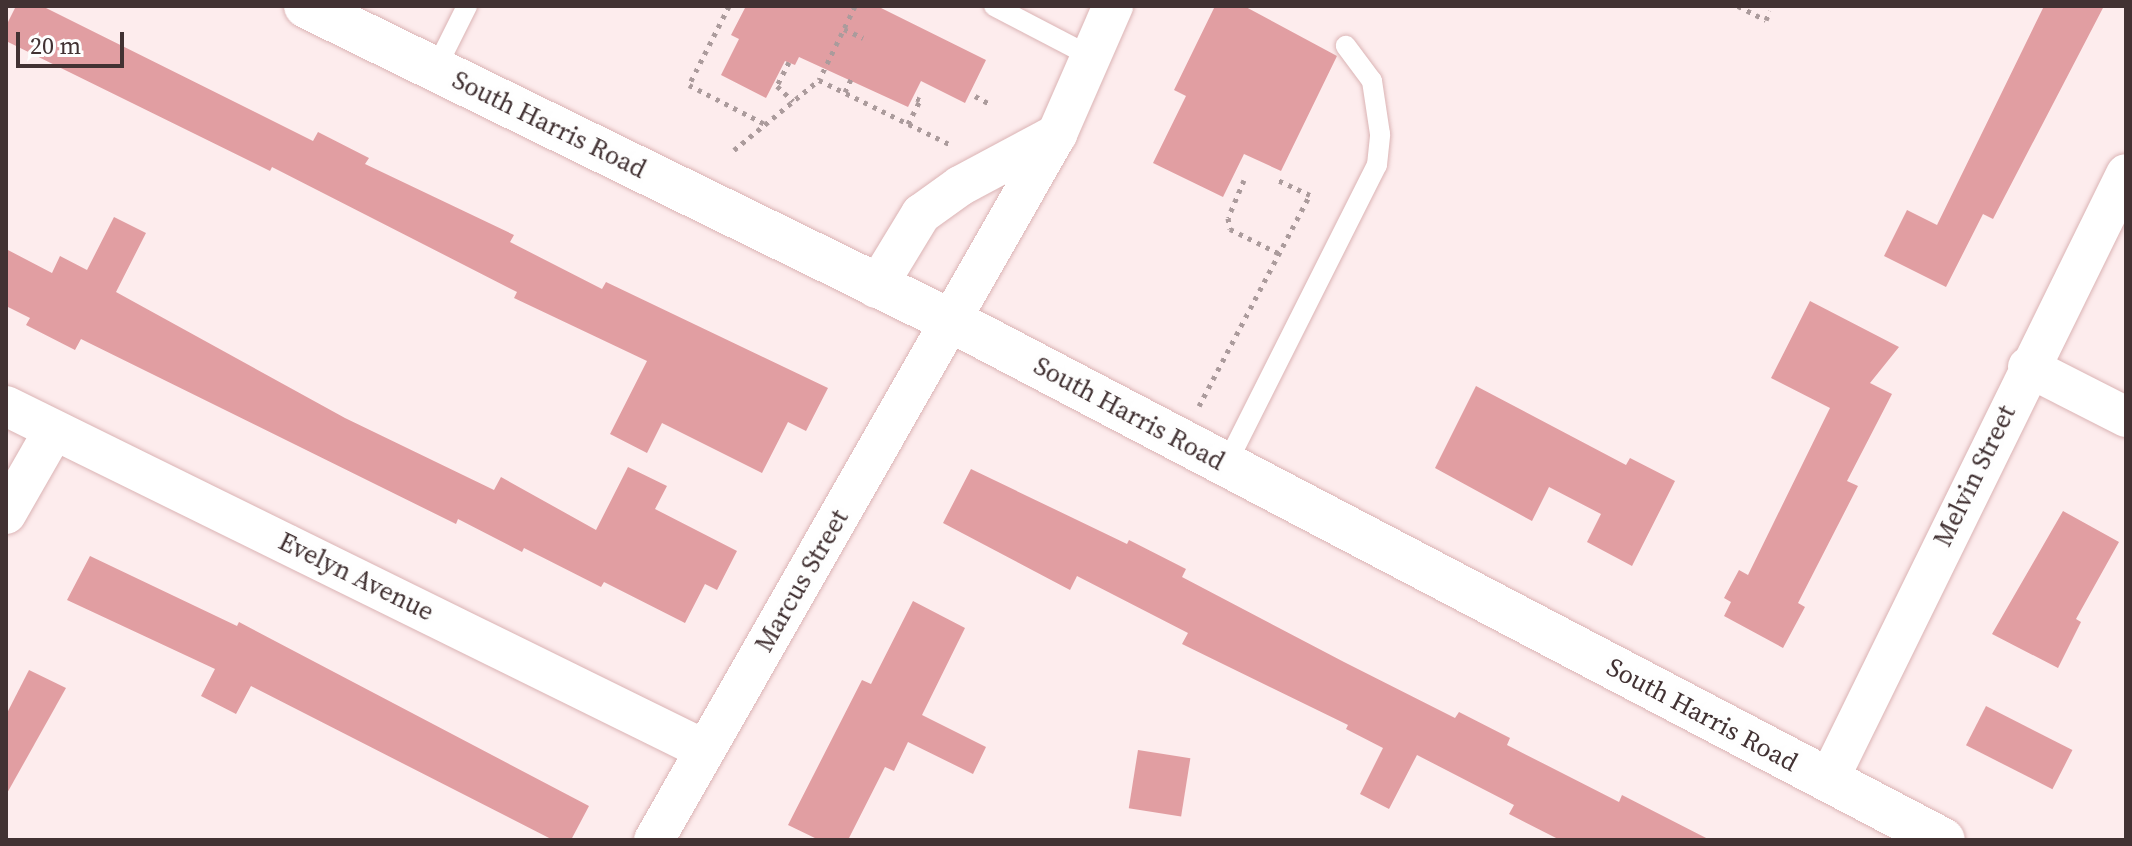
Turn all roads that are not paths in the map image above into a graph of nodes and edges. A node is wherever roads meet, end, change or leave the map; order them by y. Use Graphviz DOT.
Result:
graph roads {
  1 [pos="306,6"];
  2 [pos="467,6"];
  3 [pos="994,6"];
  4 [pos="1113,6"];
  5 [pos="1346,46"];
  6 [pos="1094,58"];
  7 [pos="435,70"];
  8 [pos="1057,134"];
  9 [pos="2126,174"];
  10 [pos="876,288"];
  11 [pos="949,321"];
  12 [pos="2028,367"];
  13 [pos="6,406"];
  14 [pos="2126,417"];
  15 [pos="53,432"];
  16 [pos="1226,465"];
  17 [pos="6,514"];
  18 [pos="705,750"];
  19 [pos="1828,781"];
  20 [pos="654,840"];
  21 [pos="1943,840"];
  1 -- 7 [label="main road, South Harris Road"];
  2 -- 7 [label="lane"];
  3 -- 6 [label="lane"];
  4 -- 6 [label="street, Marcus Street"];
  5 -- 16 [label="lane"];
  6 -- 8 [label="street, Marcus Street"];
  7 -- 10 [label="main road, South Harris Road"];
  8 -- 10 [label="street"];
  8 -- 11 [label="street, Marcus Street"];
  9 -- 12 [label="street, Melvin Street"];
  10 -- 11 [label="main road, South Harris Road"];
  11 -- 16 [label="main road, South Harris Road"];
  11 -- 18 [label="street, Marcus Street"];
  12 -- 14 [label="street"];
  12 -- 19 [label="street, Melvin Street"];
  13 -- 15 [label="street, Evelyn Avenue"];
  15 -- 17 [label="street"];
  15 -- 18 [label="street, Evelyn Avenue"];
  16 -- 19 [label="main road, South Harris Road"];
  18 -- 20 [label="street, Marcus Street"];
  19 -- 21 [label="main road, South Harris Road"];
}
